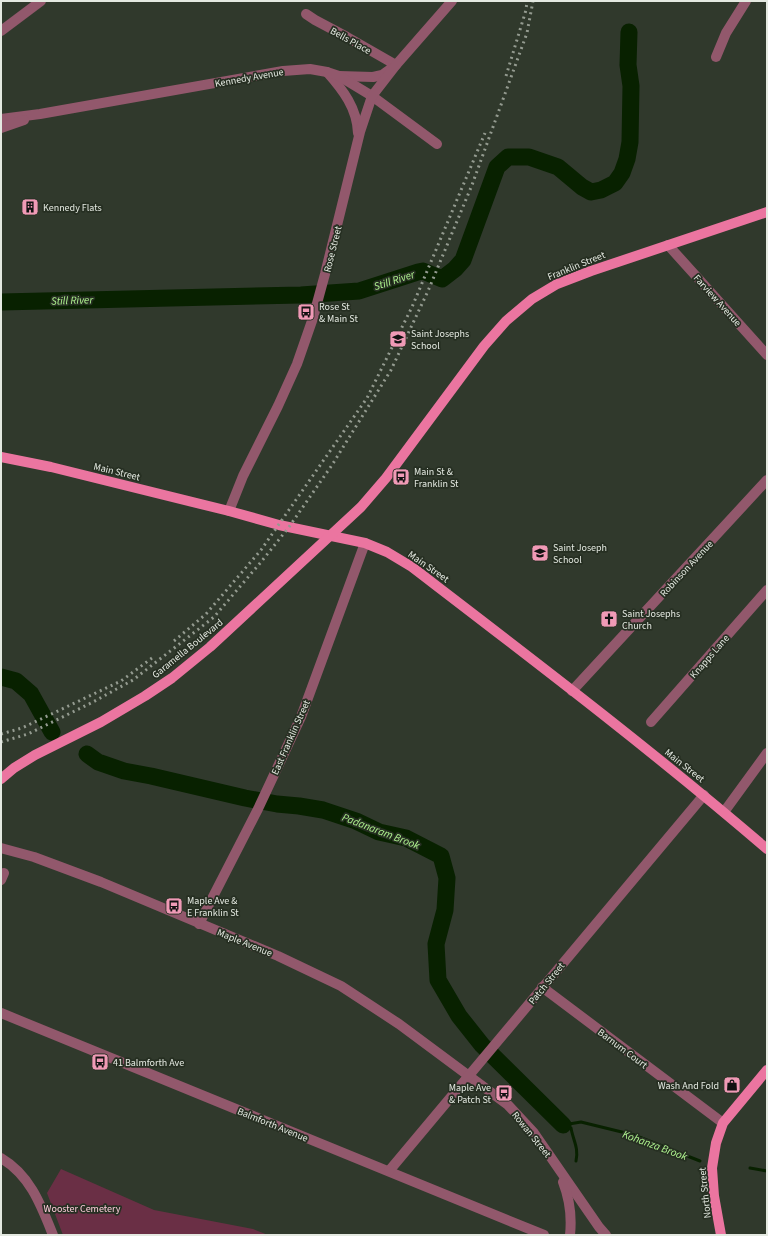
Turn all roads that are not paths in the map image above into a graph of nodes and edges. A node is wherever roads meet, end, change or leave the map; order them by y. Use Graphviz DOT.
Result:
graph roads {
  1 [pos="41,1"];
  2 [pos="452,1"];
  3 [pos="746,1"];
  4 [pos="306,14"];
  5 [pos="1,31"];
  6 [pos="716,57"];
  7 [pos="396,65"];
  8 [pos="327,72"];
  9 [pos="339,76"];
  10 [pos="372,96"];
  11 [pos="40,114"];
  12 [pos="1,118"];
  13 [pos="1,128"];
  14 [pos="358,139"];
  15 [pos="437,144"];
  16 [pos="767,212"];
  17 [pos="668,245"];
  18 [pos="767,355"];
  19 [pos="1,457"];
  20 [pos="767,480"];
  21 [pos="229,511"];
  22 [pos="330,535"];
  23 [pos="365,543"];
  24 [pos="767,590"];
  25 [pos="572,691"];
  26 [pos="651,722"];
  27 [pos="767,753"];
  28 [pos="1,779"];
  29 [pos="704,795"];
  30 [pos="724,812"];
  31 [pos="1,848"];
  32 [pos="767,849"];
  33 [pos="199,924"];
  34 [pos="542,987"];
  35 [pos="1,1013"];
  36 [pos="766,1073"];
  37 [pos="470,1076"];
  38 [pos="723,1123"];
  39 [pos="1,1158"];
  40 [pos="556,1164"];
  41 [pos="389,1171"];
  42 [pos="53,1235"];
  43 [pos="544,1235"];
  44 [pos="570,1235"];
  45 [pos="606,1235"];
  46 [pos="721,1235"];
  1 -- 5 [label="street"];
  2 -- 7 [label="street, Rose Street"];
  3 -- 6 [label="street"];
  4 -- 7 [label="street, Bells Place"];
  7 -- 9 [label="street"];
  7 -- 10 [label="street, Rose Street"];
  8 -- 9 [label="street, Kennedy Avenue"];
  8 -- 11 [label="street, Kennedy Avenue"];
  8 -- 14 [label="street"];
  9 -- 10 [label="street, Kennedy Avenue"];
  10 -- 14 [label="street, Rose Street"];
  10 -- 15 [label="street, Kennedy Avenue"];
  11 -- 12 [label="street, Kennedy Avenue"];
  11 -- 13 [label="street, Kennedy Avenue"];
  14 -- 21 [label="street, Rose Street"];
  16 -- 17 [label="main road, Franklin Street"];
  17 -- 18 [label="street, Farview Avenue"];
  17 -- 22 [label="main road, Franklin Street"];
  19 -- 21 [label="main road, Main Street"];
  20 -- 25 [label="street, Robinson Avenue"];
  21 -- 22 [label="main road, Main Street"];
  22 -- 23 [label="main road, Main Street"];
  22 -- 28 [label="main road, Garamella Boulevard"];
  23 -- 25 [label="main road, Main Street"];
  23 -- 33 [label="street, East Franklin Street"];
  24 -- 26 [label="street, Knapps Lane"];
  25 -- 29 [label="main road, Main Street"];
  27 -- 30 [label="street"];
  29 -- 30 [label="main road, Main Street"];
  29 -- 34 [label="street, Patch Street"];
  30 -- 32 [label="main road, Main Street"];
  31 -- 33 [label="street, Maple Avenue"];
  33 -- 37 [label="street, Maple Avenue"];
  34 -- 37 [label="street, Patch Street"];
  34 -- 38 [label="street, Barnum Court"];
  35 -- 41 [label="street, Balmforth Avenue"];
  36 -- 38 [label="main road, North Street"];
  37 -- 40 [label="street, Rowan Street"];
  37 -- 41 [label="street, Patch Street"];
  38 -- 46 [label="main road, North Street"];
  39 -- 42 [label="street"];
  40 -- 44 [label="street, Rowan Street"];
  40 -- 45 [label="street, Rowan Street"];
  41 -- 43 [label="street, Balmforth Avenue"];
}
